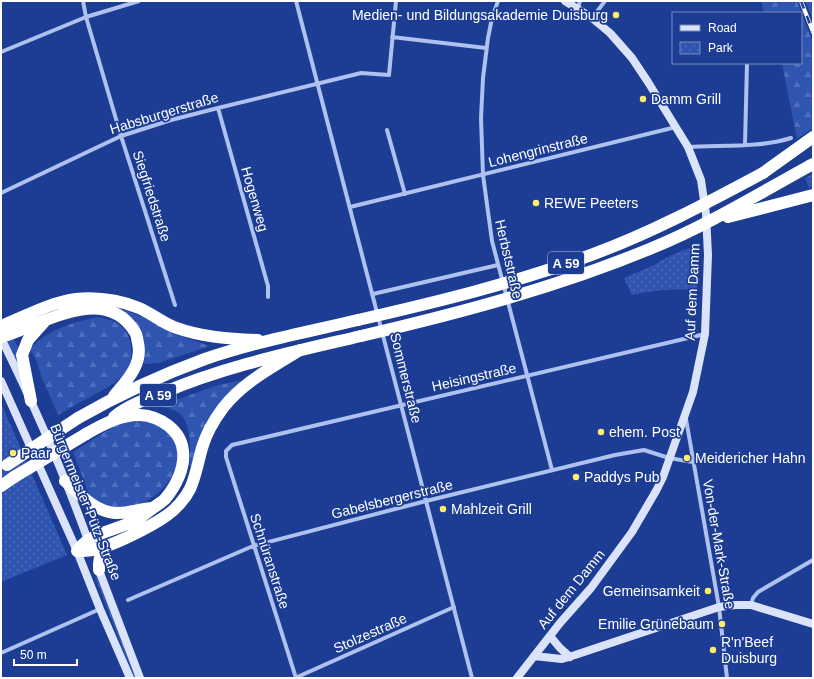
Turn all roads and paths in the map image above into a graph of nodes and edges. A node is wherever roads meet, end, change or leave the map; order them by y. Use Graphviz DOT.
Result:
graph roads {
  1 [pos="83,1"];
  2 [pos="140,1"];
  3 [pos="296,1"];
  4 [pos="396,1"];
  5 [pos="498,1"];
  6 [pos="565,1"];
  7 [pos="605,1"];
  8 [pos="579,5"];
  9 [pos="86,17"];
  10 [pos="592,18"];
  11 [pos="392,37"];
  12 [pos="486,48"];
  13 [pos="1,52"];
  14 [pos="747,64"];
  15 [pos="318,84"];
  16 [pos="218,108"];
  17 [pos="677,127"];
  18 [pos="387,130"];
  19 [pos="121,136"];
  20 [pos="813,137"];
  21 [pos="792,138"];
  22 [pos="745,145"];
  23 [pos="813,146"];
  24 [pos="688,147"];
  25 [pos="813,164"];
  26 [pos="763,173"];
  27 [pos="483,175"];
  28 [pos="1,193"];
  29 [pos="405,194"];
  30 [pos="813,195"];
  31 [pos="350,207"];
  32 [pos="704,224"];
  33 [pos="498,265"];
  34 [pos="373,294"];
  35 [pos="268,297"];
  36 [pos="175,305"];
  37 [pos="48,319"];
  38 [pos="1,326"];
  39 [pos="705,334"];
  40 [pos="1,338"];
  41 [pos="273,340"];
  42 [pos="300,350"];
  43 [pos="527,376"];
  44 [pos="1,380"];
  45 [pos="112,399"];
  46 [pos="31,401"];
  47 [pos="401,405"];
  48 [pos="685,415"];
  49 [pos="108,422"];
  50 [pos="226,450"];
  51 [pos="669,458"];
  52 [pos="693,462"];
  53 [pos="1,469"];
  54 [pos="552,470"];
  55 [pos="65,482"];
  56 [pos="1,486"];
  57 [pos="426,501"];
  58 [pos="153,508"];
  59 [pos="90,545"];
  60 [pos="107,546"];
  61 [pos="253,546"];
  62 [pos="77,551"];
  63 [pos="813,560"];
  64 [pos="99,570"];
  65 [pos="128,600"];
  66 [pos="751,605"];
  67 [pos="454,607"];
  68 [pos="720,608"];
  69 [pos="100,609"];
  70 [pos="813,624"];
  71 [pos="550,636"];
  72 [pos="1,653"];
  73 [pos="534,656"];
  74 [pos="570,657"];
  75 [pos="130,678"];
  76 [pos="140,678"];
  77 [pos="295,678"];
  78 [pos="472,678"];
  79 [pos="518,678"];
  80 [pos="726,678"];
  1 -- 9 [label="street, Siegfriedstraße"];
  2 -- 9 [label="street"];
  3 -- 15 [label="street, Sommerstraße"];
  4 -- 11 [label="street"];
  5 -- 12 [label="street, Herbststraße"];
  6 -- 8 [label="street, Auf dem Damm"];
  7 -- 10 [label="street"];
  8 -- 10 [label="street, Auf dem Damm"];
  9 -- 13 [label="street"];
  9 -- 19 [label="street, Siegfriedstraße"];
  10 -- 17 [label="street, Auf dem Damm"];
  11 -- 12 [label="street"];
  11 -- 15 [label="street"];
  12 -- 27 [label="street, Herbststraße"];
  14 -- 22 [label="street"];
  15 -- 16 [label="street, Habsburgerstraße"];
  15 -- 31 [label="street, Sommerstraße"];
  16 -- 19 [label="street, Habsburgerstraße"];
  16 -- 35 [label="street, Hogenweg"];
  17 -- 24 [label="street, Auf dem Damm"];
  17 -- 27 [label="street, Lohengrinstraße"];
  18 -- 29 [label="street"];
  19 -- 28 [label="street, Habsburgerstraße"];
  19 -- 36 [label="street, Siegfriedstraße"];
  20 -- 26 [label="highway"];
  21 -- 22 [label="street"];
  22 -- 24 [label="street"];
  23 -- 26 [label="highway, A 59"];
  24 -- 39 [label="street, Auf dem Damm"];
  25 -- 32 [label="highway, A 59, bridge"];
  26 -- 41 [label="highway, A 59, bridge"];
  27 -- 29 [label="street, Lohengrinstraße"];
  27 -- 33 [label="street, Herbststraße"];
  29 -- 31 [label="street, Lohengrinstraße"];
  30 -- 32 [label="highway, bridge"];
  31 -- 34 [label="street, Sommerstraße"];
  32 -- 42 [label="highway, A 59, bridge"];
  33 -- 34 [label="street"];
  33 -- 43 [label="street, Herbststraße"];
  34 -- 47 [label="street, Sommerstraße"];
  37 -- 40 [label="highway"];
  37 -- 45 [label="highway"];
  37 -- 46 [label="highway"];
  38 -- 41 [label="highway"];
  39 -- 43 [label="street, Heisingstraße"];
  39 -- 48 [label="street, Auf dem Damm"];
  40 -- 46 [label="street, Bürgermeister-Pütz-Straße"];
  41 -- 45 [label="highway, A 59"];
  42 -- 49 [label="highway, A 59"];
  42 -- 60 [label="highway"];
  43 -- 47 [label="street, Heisingstraße"];
  43 -- 54 [label="street, Herbststraße"];
  44 -- 62 [label="street, Bürgermeister-Pütz-Straße"];
  45 -- 53 [label="highway, A 59, bridge"];
  46 -- 55 [label="street, Bürgermeister-Pütz-Straße"];
  47 -- 50 [label="street, Heisingstraße"];
  47 -- 57 [label="street, Sommerstraße"];
  48 -- 51 [label="street, Auf dem Damm"];
  48 -- 52 [label="street, Von-der-Mark-Straße"];
  49 -- 56 [label="highway, A 59, bridge"];
  49 -- 58 [label="highway"];
  50 -- 61 [label="street, Schnüranstraße"];
  51 -- 52 [label="street, Gabelsbergerstraße"];
  51 -- 54 [label="street, Gabelsbergerstraße"];
  51 -- 71 [label="street, Auf dem Damm"];
  52 -- 68 [label="street, Von-der-Mark-Straße"];
  54 -- 57 [label="street, Gabelsbergerstraße"];
  55 -- 58 [label="highway"];
  55 -- 59 [label="street, Bürgermeister-Pütz-Straße"];
  57 -- 61 [label="street, Gabelsbergerstraße"];
  57 -- 67 [label="street, Sommerstraße"];
  58 -- 59 [label="highway"];
  59 -- 60 [label="highway"];
  59 -- 62 [label="highway"];
  59 -- 64 [label="street, Bürgermeister-Pütz-Straße"];
  60 -- 64 [label="highway"];
  61 -- 65 [label="street, Gabelsbergerstraße"];
  61 -- 77 [label="street, Schnüranstraße"];
  62 -- 69 [label="street, Bürgermeister-Pütz-Straße"];
  63 -- 66 [label="street"];
  64 -- 76 [label="street, Bürgermeister-Pütz-Straße"];
  66 -- 68 [label="street"];
  66 -- 70 [label="street"];
  67 -- 77 [label="street, Stolzestraße"];
  67 -- 78 [label="street, Sommerstraße"];
  68 -- 74 [label="street"];
  68 -- 80 [label="street, Von-der-Mark-Straße"];
  69 -- 72 [label="street"];
  69 -- 75 [label="street, Bürgermeister-Pütz-Straße"];
  71 -- 73 [label="street, Auf dem Damm"];
  71 -- 74 [label="street"];
  73 -- 74 [label="street"];
  73 -- 79 [label="street, Auf dem Damm"];
}
